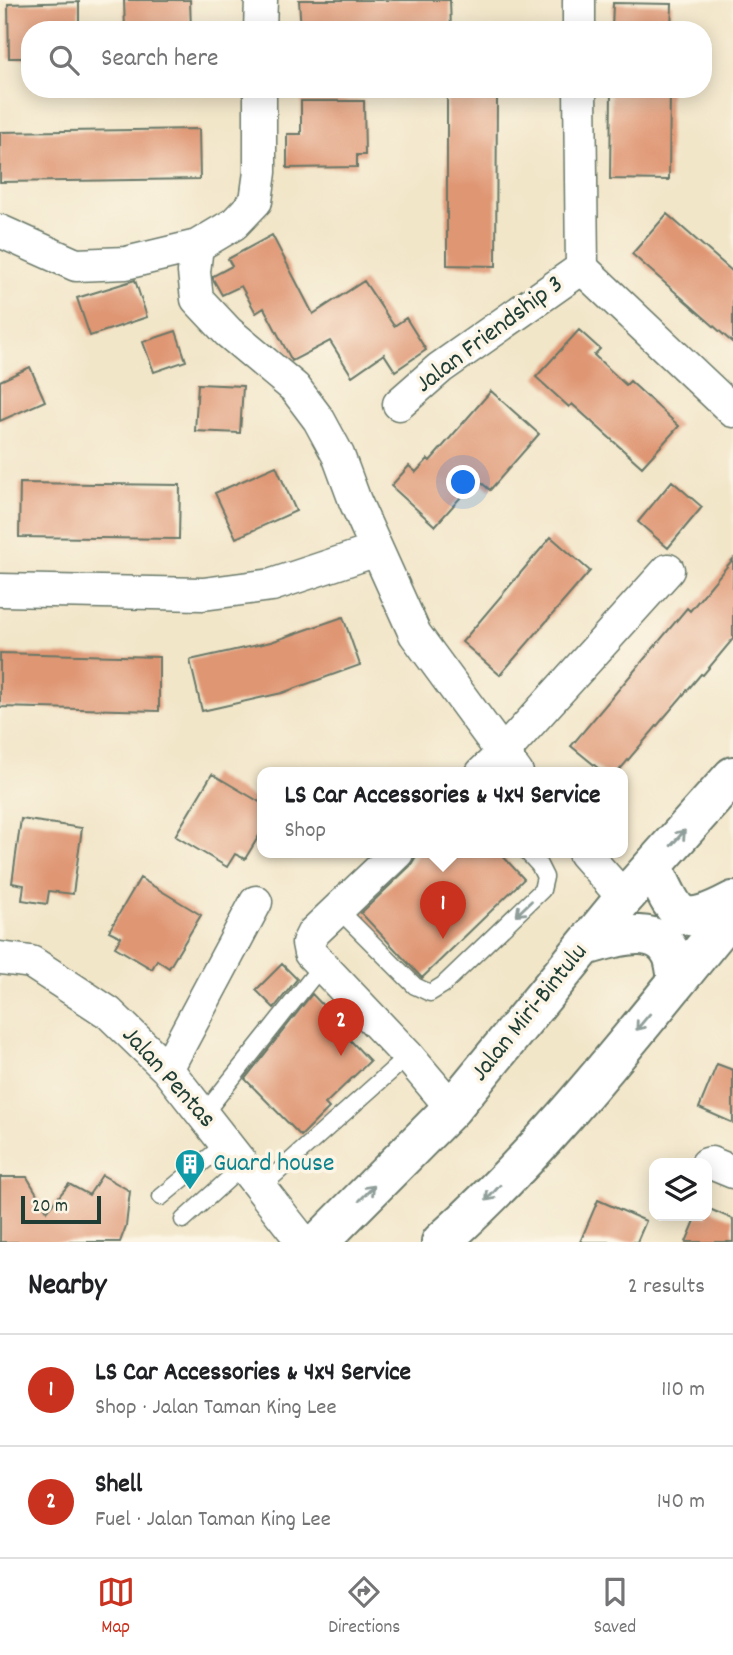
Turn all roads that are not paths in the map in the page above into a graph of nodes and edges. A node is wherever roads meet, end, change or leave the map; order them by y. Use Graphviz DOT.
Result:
graph roads {
  1 [pos="261,0"];
  2 [pos="579,0"];
  3 [pos="260,21"];
  4 [pos="579,21"];
  5 [pos="260,98"];
  6 [pos="580,98"];
  7 [pos="0,231"];
  8 [pos="197,246"];
  9 [pos="582,268"];
  10 [pos="399,404"];
  11 [pos="733,411"];
  12 [pos="377,550"];
  13 [pos="668,570"];
  14 [pos="0,590"];
  15 [pos="500,767"];
  16 [pos="733,776"];
  17 [pos="392,858"];
  18 [pos="532,858"];
  19 [pos="588,858"];
  20 [pos="653,866"];
  21 [pos="624,898"];
  22 [pos="733,901"];
  23 [pos="256,902"];
  24 [pos="338,909"];
  25 [pos="733,913"];
  26 [pos="585,946"];
  27 [pos="0,958"];
  28 [pos="322,965"];
  29 [pos="677,980"];
  30 [pos="408,1056"];
  31 [pos="167,1069"];
  32 [pos="452,1108"];
  33 [pos="203,1115"];
  34 [pos="712,1163"];
  35 [pos="243,1166"];
  36 [pos="733,1172"];
  37 [pos="161,1197"];
  38 [pos="183,1220"];
  39 [pos="303,1242"];
  40 [pos="319,1242"];
  41 [pos="441,1242"];
  1 -- 3 [label="street"];
  2 -- 4 [label="street"];
  5 -- 8 [label="street"];
  6 -- 9 [label="street, Jalan Friendship 3"];
  7 -- 8 [label="street"];
  8 -- 12 [label="street"];
  9 -- 10 [label="street, Jalan Friendship 3"];
  9 -- 11 [label="street, Jalan Friendship 3"];
  12 -- 14 [label="street"];
  12 -- 15 [label="street"];
  13 -- 15 [label="street"];
  20 -- 16 [label="highway, Jalan Miri-Bintulu, one-way"];
  17 -- 24 [label="street"];
  18 -- 24 [label="lane, one-way"];
  19 -- 21 [label="street"];
  20 -- 21 [label="highway, Jalan Miri-Bintulu"];
  20 -- 22 [label="highway"];
  21 -- 26 [label="highway, Jalan Miri-Bintulu"];
  23 -- 31 [label="street"];
  24 -- 28 [label="street"];
  25 -- 29 [label="highway"];
  26 -- 29 [label="highway"];
  26 -- 32 [label="highway, Jalan Miri-Bintulu"];
  27 -- 31 [label="street, Jalan Pentas"];
  28 -- 30 [label="street"];
  28 -- 33 [label="lane"];
  29 -- 41 [label="highway, one-way"];
  30 -- 32 [label="street"];
  30 -- 35 [label="lane"];
  31 -- 33 [label="street, Jalan Pentas"];
  40 -- 32 [label="highway, Jalan Miri-Bintulu, one-way"];
  33 -- 35 [label="street, Jalan Pentas"];
  34 -- 36 [label="street"];
  35 -- 37 [label="lane"];
  35 -- 38 [label="lane"];
  35 -- 39 [label="street, Jalan Pentas"];
}
